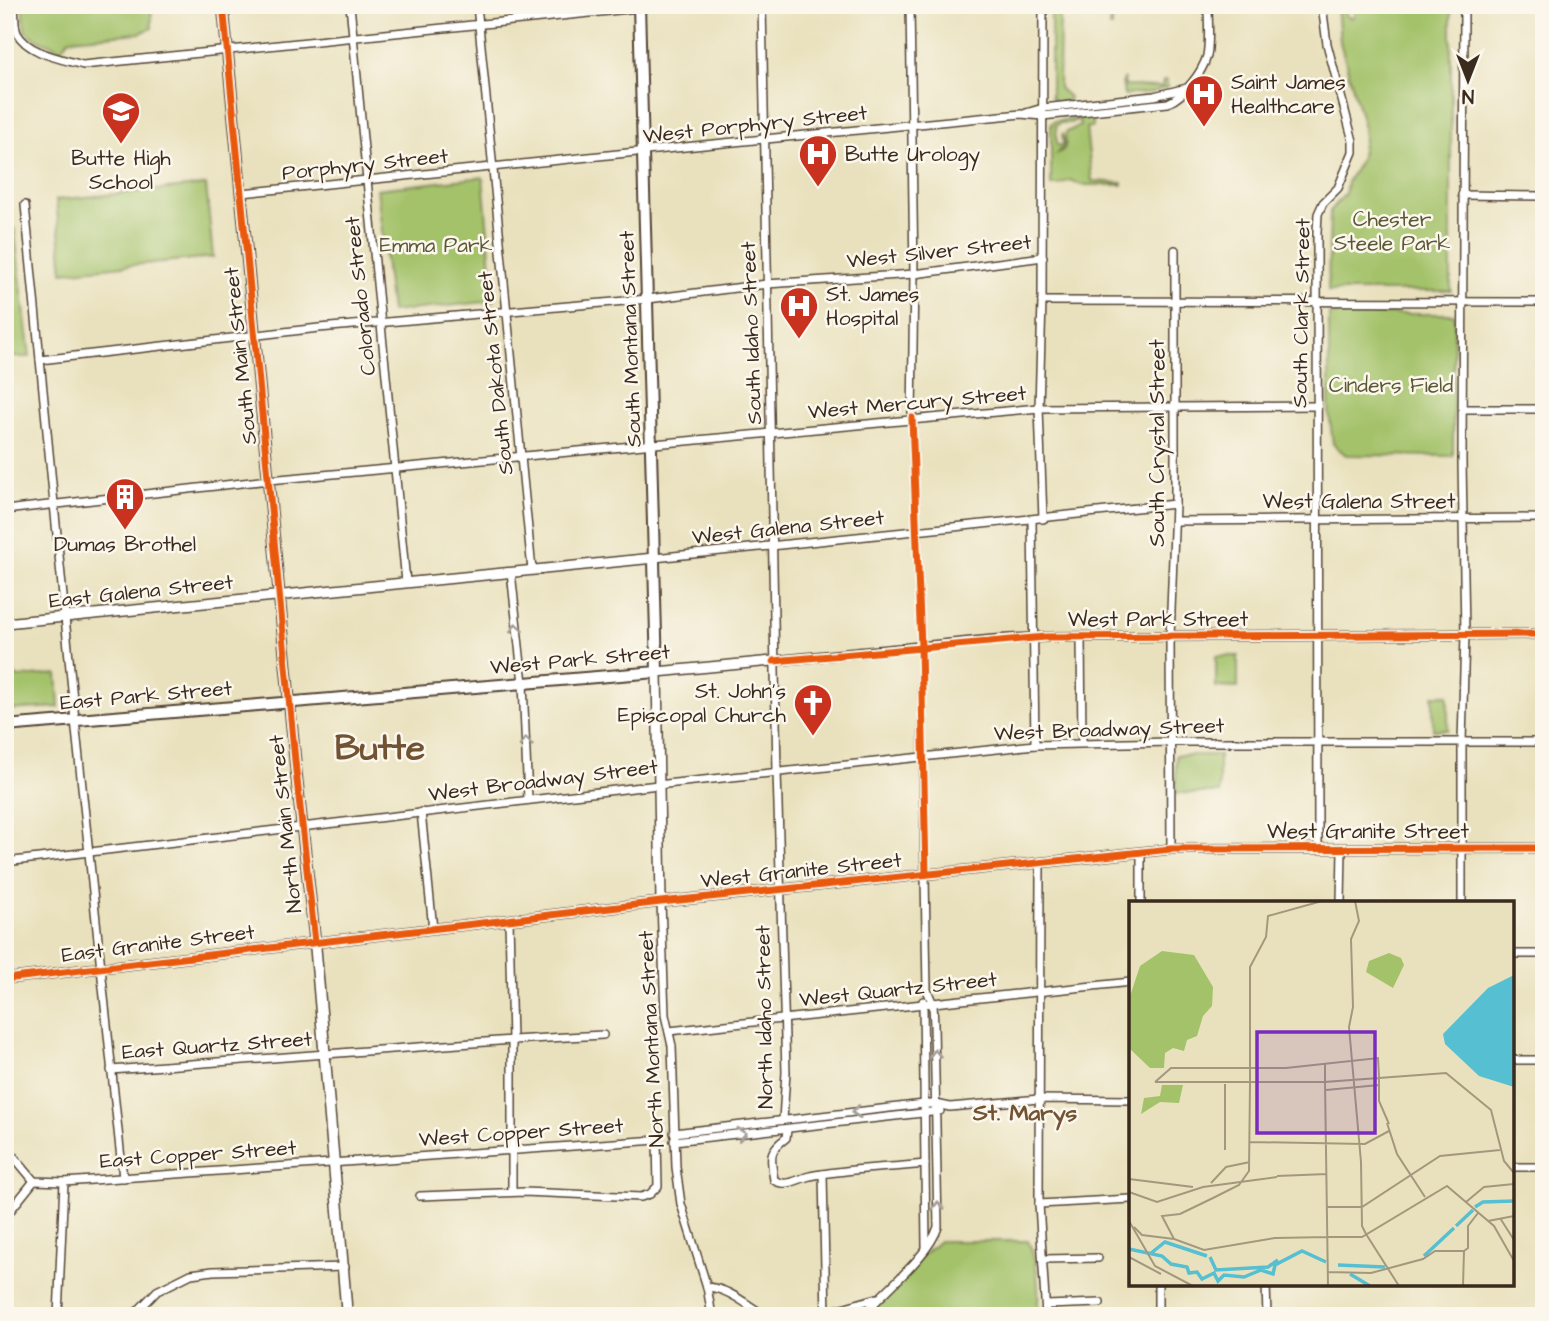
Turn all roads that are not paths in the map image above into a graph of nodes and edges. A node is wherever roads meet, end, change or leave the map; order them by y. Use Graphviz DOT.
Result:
graph roads {
  1 [pos="14,5"];
  2 [pos="223,5"];
  3 [pos="350,5"];
  4 [pos="477,5"];
  5 [pos="668,5"];
  6 [pos="762,5"];
  7 [pos="910,5"];
  8 [pos="1043,5"];
  9 [pos="1208,5"];
  10 [pos="1322,5"];
  11 [pos="1464,5"];
  12 [pos="639,6"];
  13 [pos="479,24"];
  14 [pos="354,37"];
  15 [pos="228,50"];
  16 [pos="1042,112"];
  17 [pos="911,125"];
  18 [pos="763,141"];
  19 [pos="644,152"];
  20 [pos="493,169"];
  21 [pos="366,181"];
  22 [pos="242,193"];
  23 [pos="1462,195"];
  24 [pos="1544,196"];
  25 [pos="25,205"];
  26 [pos="1175,250"];
  27 [pos="1043,257"];
  28 [pos="914,274"];
  29 [pos="767,284"];
  30 [pos="648,299"];
  31 [pos="1042,301"];
  32 [pos="1176,301"];
  33 [pos="1317,302"];
  34 [pos="1463,302"];
  35 [pos="1544,302"];
  36 [pos="507,313"];
  37 [pos="382,324"];
  38 [pos="255,335"];
  39 [pos="40,360"];
  40 [pos="1174,406"];
  41 [pos="1317,406"];
  42 [pos="1039,408"];
  43 [pos="1463,409"];
  44 [pos="1544,409"];
  45 [pos="912,418"];
  46 [pos="771,433"];
  47 [pos="652,445"];
  48 [pos="520,456"];
  49 [pos="395,468"];
  50 [pos="269,480"];
  51 [pos="1175,504"];
  52 [pos="54,505"];
  53 [pos="5,510"];
  54 [pos="1317,518"];
  55 [pos="1463,518"];
  56 [pos="1544,518"];
  57 [pos="1043,519"];
  58 [pos="1032,520"];
  59 [pos="1175,521"];
  60 [pos="916,531"];
  61 [pos="773,544"];
  62 [pos="654,558"];
  63 [pos="532,570"];
  64 [pos="511,572"];
  65 [pos="406,582"];
  66 [pos="281,595"];
  67 [pos="65,617"];
  68 [pos="5,623"];
  69 [pos="1465,634"];
  70 [pos="1544,634"];
  71 [pos="1316,635"];
  72 [pos="1033,637"];
  73 [pos="1081,637"];
  74 [pos="1170,637"];
  75 [pos="921,647"];
  76 [pos="774,661"];
  77 [pos="657,672"];
  78 [pos="523,683"];
  79 [pos="290,702"];
  80 [pos="75,720"];
  81 [pos="5,726"];
  82 [pos="1172,742"];
  83 [pos="1319,742"];
  84 [pos="1462,742"];
  85 [pos="1544,742"];
  86 [pos="1082,743"];
  87 [pos="1035,746"];
  88 [pos="923,756"];
  89 [pos="776,772"];
  90 [pos="658,785"];
  91 [pos="528,800"];
  92 [pos="421,812"];
  93 [pos="302,827"];
  94 [pos="1318,848"];
  95 [pos="1544,848"];
  96 [pos="1171,849"];
  97 [pos="1342,849"];
  98 [pos="1462,849"];
  99 [pos="89,852"];
  100 [pos="1141,852"];
  101 [pos="5,862"];
  102 [pos="1040,862"];
  103 [pos="926,874"];
  104 [pos="780,890"];
  105 [pos="1141,901"];
  106 [pos="1341,901"];
  107 [pos="1462,901"];
  108 [pos="661,902"];
  109 [pos="509,920"];
  110 [pos="433,929"];
  111 [pos="315,942"];
  112 [pos="1514,954"];
  113 [pos="1544,954"];
  114 [pos="101,967"];
  115 [pos="5,979"];
  116 [pos="1129,982"];
  117 [pos="927,990"];
  118 [pos="1038,992"];
  119 [pos="933,1004"];
  120 [pos="922,1005"];
  121 [pos="784,1019"];
  122 [pos="669,1031"];
  123 [pos="603,1035"];
  124 [pos="512,1040"];
  125 [pos="325,1055"];
  126 [pos="1514,1060"];
  127 [pos="1544,1060"];
  128 [pos="111,1070"];
  129 [pos="1039,1099"];
  130 [pos="1129,1100"];
  131 [pos="924,1104"];
  132 [pos="936,1104"];
  133 [pos="950,1107"];
  134 [pos="924,1113"];
  135 [pos="937,1113"];
  136 [pos="783,1120"];
  137 [pos="787,1130"];
  138 [pos="674,1137"];
  139 [pos="5,1146"];
  140 [pos="512,1150"];
  141 [pos="335,1161"];
  142 [pos="925,1164"];
  143 [pos="1514,1167"];
  144 [pos="1544,1167"];
  145 [pos="823,1174"];
  146 [pos="122,1178"];
  147 [pos="34,1181"];
  148 [pos="64,1182"];
  149 [pos="512,1192"];
  150 [pos="420,1196"];
  151 [pos="1129,1199"];
  152 [pos="1039,1203"];
  153 [pos="5,1217"];
  154 [pos="926,1246"];
  155 [pos="1098,1258"];
  156 [pos="1044,1259"];
  157 [pos="345,1267"];
  158 [pos="1158,1286"];
  159 [pos="1266,1286"];
  160 [pos="708,1287"];
  161 [pos="881,1296"];
  162 [pos="1100,1303"];
  163 [pos="1046,1305"];
  164 [pos="826,1315"];
  165 [pos="58,1316"];
  166 [pos="133,1316"];
  167 [pos="347,1316"];
  168 [pos="712,1316"];
  169 [pos="766,1316"];
  170 [pos="814,1316"];
  171 [pos="862,1316"];
  172 [pos="1046,1316"];
  173 [pos="1158,1316"];
  174 [pos="1267,1316"];
  1 -- 15 [label="street"];
  2 -- 15 [label="main road, South Main Street"];
  3 -- 14 [label="street, Colorado Street"];
  4 -- 13 [label="street, South Dakota Street"];
  5 -- 12 [label="street"];
  6 -- 18 [label="street, South Idaho Street"];
  7 -- 17 [label="street"];
  8 -- 16 [label="street"];
  9 -- 16 [label="street"];
  10 -- 33 [label="street, South Clark Street"];
  11 -- 23 [label="street"];
  12 -- 13 [label="street"];
  12 -- 19 [label="main road, South Montana Street"];
  13 -- 14 [label="street"];
  13 -- 20 [label="street, South Dakota Street"];
  14 -- 15 [label="street"];
  14 -- 21 [label="street, Colorado Street"];
  15 -- 22 [label="main road, South Main Street"];
  16 -- 17 [label="street, West Porphyry Street"];
  16 -- 27 [label="street"];
  17 -- 18 [label="street, West Porphyry Street"];
  17 -- 28 [label="street"];
  18 -- 19 [label="street, West Porphyry Street"];
  18 -- 29 [label="street, South Idaho Street"];
  19 -- 20 [label="street, West Porphyry Street"];
  19 -- 30 [label="main road, South Montana Street"];
  20 -- 21 [label="street, Porphyry Street"];
  20 -- 36 [label="street, South Dakota Street"];
  21 -- 22 [label="street, Porphyry Street"];
  21 -- 37 [label="street, Colorado Street"];
  22 -- 38 [label="main road, South Main Street"];
  23 -- 24 [label="street"];
  23 -- 34 [label="street"];
  25 -- 39 [label="street"];
  26 -- 32 [label="street, South Crystal Street"];
  27 -- 28 [label="street, West Silver Street"];
  27 -- 31 [label="street, West Silver Street"];
  28 -- 29 [label="street, West Silver Street"];
  28 -- 45 [label="street"];
  29 -- 30 [label="street, West Silver Street"];
  29 -- 46 [label="street, South Idaho Street"];
  30 -- 36 [label="street, West Silver Street"];
  30 -- 47 [label="main road, South Montana Street"];
  31 -- 32 [label="street"];
  31 -- 42 [label="street, West Silver Street"];
  32 -- 33 [label="street"];
  32 -- 40 [label="street, South Crystal Street"];
  33 -- 34 [label="street"];
  33 -- 41 [label="street, South Clark Street"];
  34 -- 35 [label="street"];
  34 -- 43 [label="street"];
  36 -- 37 [label="street, West Silver Street"];
  36 -- 48 [label="street, South Dakota Street"];
  37 -- 38 [label="street, West Silver Street"];
  37 -- 49 [label="street, Colorado Street"];
  38 -- 39 [label="street, West Silver Street"];
  38 -- 50 [label="main road, South Main Street"];
  39 -- 52 [label="street"];
  40 -- 41 [label="street, West Mercury Street"];
  40 -- 42 [label="street, West Mercury Street"];
  40 -- 51 [label="street, South Crystal Street"];
  41 -- 54 [label="street, South Clark Street"];
  42 -- 45 [label="street, West Mercury Street"];
  42 -- 57 [label="street, West Silver Street"];
  43 -- 44 [label="street"];
  43 -- 55 [label="street"];
  45 -- 46 [label="street, West Mercury Street"];
  45 -- 60 [label="street"];
  46 -- 47 [label="street, West Mercury Street"];
  46 -- 61 [label="street, South Idaho Street"];
  47 -- 48 [label="street, West Mercury Street"];
  47 -- 62 [label="main road, South Montana Street"];
  48 -- 49 [label="street, West Mercury Street"];
  48 -- 63 [label="street, South Dakota Street"];
  49 -- 50 [label="street, West Mercury Street"];
  49 -- 65 [label="street, Colorado Street"];
  50 -- 52 [label="street, West Mercury Street"];
  50 -- 66 [label="main road, South Main Street"];
  51 -- 57 [label="street, West Galena Street"];
  51 -- 59 [label="street, South Crystal Street"];
  52 -- 53 [label="street, West Mercury Street"];
  52 -- 67 [label="street"];
  54 -- 55 [label="street, West Galena Street"];
  54 -- 59 [label="street, West Galena Street"];
  54 -- 71 [label="street, South Clark Street"];
  55 -- 56 [label="street, West Galena Street"];
  55 -- 69 [label="street"];
  57 -- 58 [label="street, West Galena Street"];
  58 -- 60 [label="street, West Galena Street"];
  58 -- 72 [label="street"];
  59 -- 74 [label="street, South Crystal Street"];
  60 -- 61 [label="street, West Galena Street"];
  60 -- 75 [label="street"];
  61 -- 62 [label="street, West Galena Street"];
  61 -- 76 [label="street, South Idaho Street"];
  62 -- 63 [label="street, West Galena Street"];
  62 -- 77 [label="main road, South Montana Street"];
  63 -- 64 [label="street, West Galena Street"];
  64 -- 65 [label="street, West Galena Street"];
  78 -- 64 [label="street, one-way"];
  65 -- 66 [label="street, West Galena Street"];
  66 -- 67 [label="street, East Galena Street"];
  66 -- 79 [label="main road, South Main Street"];
  67 -- 68 [label="street, East Galena Street"];
  67 -- 80 [label="street"];
  69 -- 70 [label="street, West Park Street"];
  69 -- 71 [label="street, West Park Street"];
  69 -- 84 [label="street"];
  71 -- 74 [label="street, West Park Street"];
  71 -- 83 [label="street, South Clark Street"];
  72 -- 73 [label="street, West Park Street"];
  72 -- 75 [label="street, West Park Street"];
  72 -- 87 [label="street"];
  73 -- 74 [label="street, West Park Street"];
  73 -- 86 [label="street"];
  74 -- 82 [label="street, South Crystal Street"];
  75 -- 76 [label="street, West Park Street"];
  75 -- 88 [label="street"];
  76 -- 77 [label="street, West Park Street"];
  76 -- 89 [label="street, North Idaho Street"];
  77 -- 78 [label="main road, West Park Street"];
  77 -- 90 [label="street, North Montana Street"];
  78 -- 79 [label="main road, West Park Street"];
  91 -- 78 [label="street, one-way"];
  79 -- 80 [label="main road, East Park Street"];
  79 -- 93 [label="main road, North Main Street"];
  80 -- 81 [label="main road, East Park Street"];
  80 -- 99 [label="street"];
  82 -- 83 [label="street, West Broadway Street"];
  82 -- 86 [label="street, West Broadway Street"];
  82 -- 96 [label="street, South Crystal Street"];
  83 -- 84 [label="street, West Broadway Street"];
  83 -- 94 [label="street, South Clark Street"];
  84 -- 85 [label="street, West Broadway Street"];
  84 -- 98 [label="street"];
  86 -- 87 [label="street, West Broadway Street"];
  87 -- 88 [label="street, West Broadway Street"];
  88 -- 89 [label="street, West Broadway Street"];
  88 -- 103 [label="street"];
  89 -- 90 [label="street, West Broadway Street"];
  89 -- 104 [label="street, North Idaho Street"];
  90 -- 91 [label="street, West Broadway Street"];
  90 -- 108 [label="street, North Montana Street"];
  91 -- 92 [label="street, West Broadway Street"];
  92 -- 93 [label="street, West Broadway Street"];
  92 -- 110 [label="street"];
  93 -- 99 [label="street, West Broadway Street"];
  93 -- 111 [label="main road, North Main Street"];
  94 -- 96 [label="street, West Granite Street"];
  94 -- 97 [label="street, West Granite Street"];
  95 -- 98 [label="street, West Granite Street"];
  96 -- 100 [label="street, West Granite Street"];
  97 -- 98 [label="street, West Granite Street"];
  97 -- 106 [label="street"];
  98 -- 107 [label="street"];
  99 -- 101 [label="street, West Broadway Street"];
  99 -- 114 [label="street"];
  100 -- 102 [label="street, West Granite Street"];
  100 -- 105 [label="street"];
  102 -- 103 [label="street, West Granite Street"];
  102 -- 118 [label="street"];
  103 -- 104 [label="street, West Granite Street"];
  103 -- 117 [label="street"];
  104 -- 108 [label="street, West Granite Street"];
  104 -- 121 [label="street, North Idaho Street"];
  108 -- 109 [label="street, West Granite Street"];
  108 -- 122 [label="street, North Montana Street"];
  109 -- 110 [label="street, West Granite Street"];
  109 -- 124 [label="street"];
  110 -- 111 [label="street, West Granite Street"];
  111 -- 114 [label="street, East Granite Street"];
  111 -- 125 [label="main road, North Main Street"];
  112 -- 113 [label="street"];
  114 -- 115 [label="street, East Granite Street"];
  114 -- 128 [label="street"];
  116 -- 118 [label="street, West Quartz Street"];
  117 -- 119 [label="street"];
  117 -- 120 [label="street"];
  118 -- 119 [label="street, West Quartz Street"];
  118 -- 129 [label="street"];
  119 -- 120 [label="street, West Quartz Street"];
  132 -- 119 [label="street, one-way"];
  120 -- 121 [label="street, West Quartz Street"];
  120 -- 131 [label="street"];
  121 -- 122 [label="street, West Quartz Street"];
  121 -- 136 [label="street, North Idaho Street"];
  122 -- 138 [label="street, North Montana Street"];
  123 -- 124 [label="street"];
  124 -- 125 [label="street"];
  124 -- 140 [label="street"];
  125 -- 128 [label="street, East Quartz Street"];
  125 -- 141 [label="main road, North Main Street"];
  126 -- 127 [label="street"];
  128 -- 146 [label="street"];
  129 -- 130 [label="street"];
  129 -- 133 [label="street"];
  129 -- 152 [label="street"];
  131 -- 132 [label="street"];
  131 -- 134 [label="street"];
  131 -- 136 [label="street, one-way"];
  132 -- 133 [label="street"];
  132 -- 135 [label="street"];
  133 -- 135 [label="street"];
  134 -- 135 [label="street"];
  134 -- 137 [label="street"];
  134 -- 142 [label="street"];
  154 -- 135 [label="street, one-way"];
  136 -- 138 [label="street"];
  138 -- 137 [label="street, one-way"];
  137 -- 145 [label="street, North Idaho Street"];
  138 -- 160 [label="street, North Montana Street"];
  139 -- 147 [label="street"];
  140 -- 141 [label="street, West Copper Street"];
  140 -- 149 [label="street"];
  140 -- 149 [label="street, West Copper Street"];
  141 -- 146 [label="street, East Copper Street"];
  141 -- 157 [label="main road, North Main Street"];
  142 -- 145 [label="street"];
  142 -- 154 [label="street"];
  143 -- 144 [label="street"];
  145 -- 164 [label="street"];
  146 -- 148 [label="street, East Copper Street"];
  147 -- 148 [label="street, East Copper Street"];
  147 -- 153 [label="street"];
  148 -- 165 [label="street"];
  149 -- 150 [label="street"];
  151 -- 152 [label="street"];
  152 -- 156 [label="street"];
  154 -- 161 [label="street"];
  155 -- 156 [label="street"];
  156 -- 163 [label="street"];
  157 -- 166 [label="street"];
  157 -- 167 [label="main road, North Main Street"];
  158 -- 173 [label="street"];
  159 -- 174 [label="street"];
  160 -- 168 [label="street, North Montana Street"];
  160 -- 169 [label="street"];
  161 -- 164 [label="street"];
  161 -- 171 [label="street"];
  162 -- 163 [label="street"];
  163 -- 172 [label="street"];
  164 -- 170 [label="street"];
}
